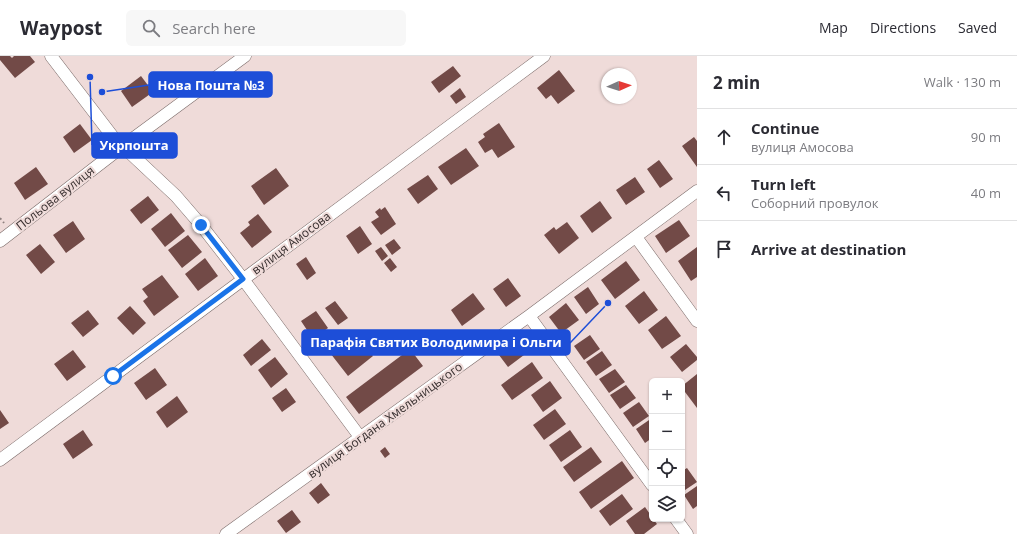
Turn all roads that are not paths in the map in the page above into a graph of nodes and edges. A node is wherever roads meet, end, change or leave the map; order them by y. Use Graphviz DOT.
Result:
graph roads {
  1 [pos="50,56"];
  2 [pos="245,56"];
  3 [pos="544,56"];
  4 [pos="123,146"];
  5 [pos="697,191"];
  6 [pos="636,237"];
  7 [pos="0,241"];
  8 [pos="243,279"];
  9 [pos="529,316"];
  10 [pos="697,322"];
  11 [pos="360,437"];
  12 [pos="0,460"];
  13 [pos="649,481"];
  14 [pos="678,522"];
  15 [pos="226,534"];
  16 [pos="687,534"];
  1 -- 4 [label="street"];
  2 -- 4 [label="street, Польова вулиця"];
  3 -- 8 [label="street, вулиця Амосова"];
  4 -- 7 [label="street, Польова вулиця"];
  4 -- 8 [label="street"];
  5 -- 6 [label="street, вулиця Богдана Хмельницького"];
  6 -- 9 [label="street, вулиця Богдана Хмельницького"];
  6 -- 10 [label="street"];
  8 -- 11 [label="street"];
  8 -- 12 [label="street, вулиця Амосова"];
  9 -- 11 [label="street, вулиця Богдана Хмельницького"];
  9 -- 13 [label="street"];
  11 -- 15 [label="street, вулиця Богдана Хмельницького"];
  14 -- 16 [label="street"];
}
